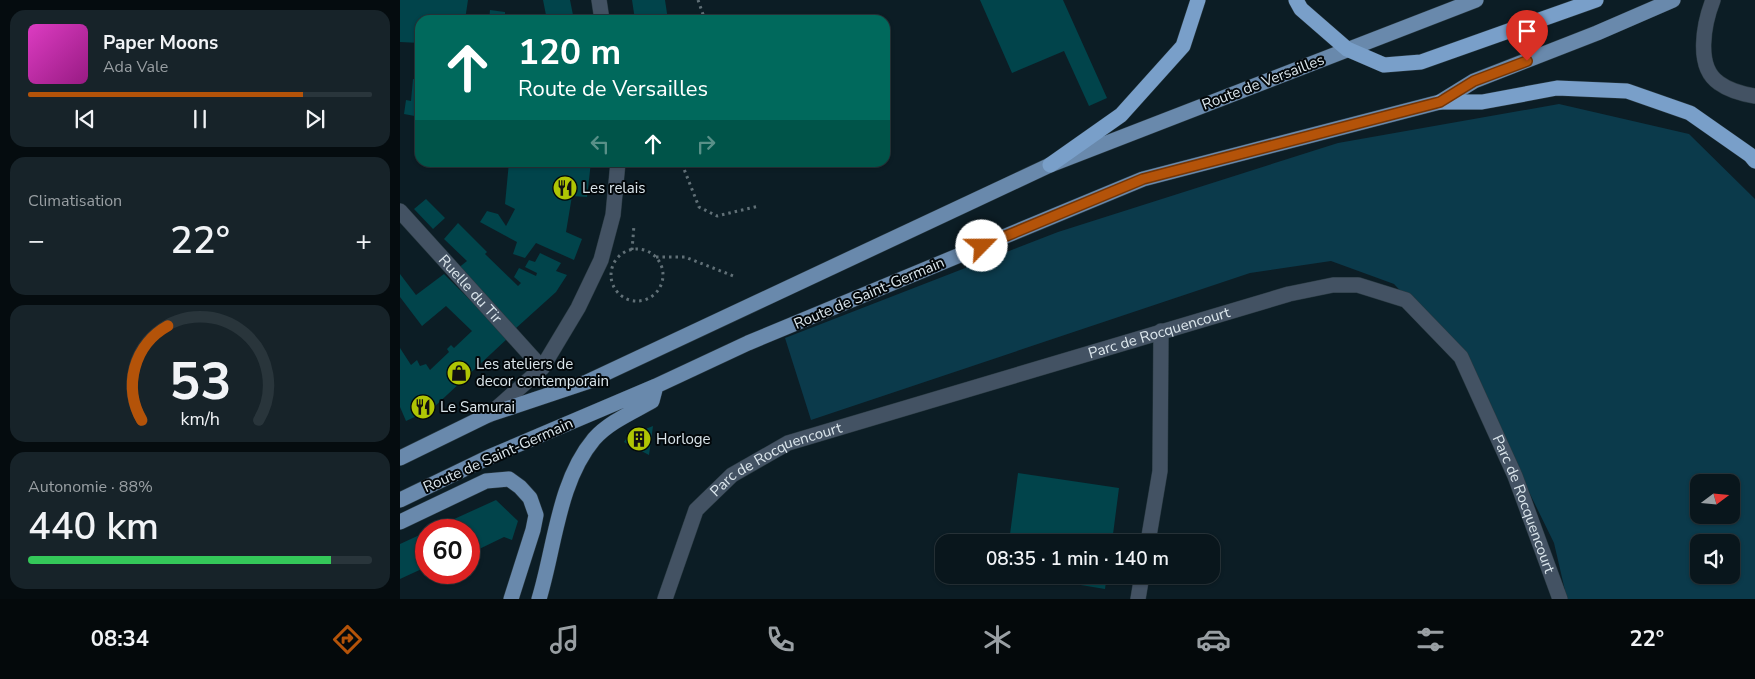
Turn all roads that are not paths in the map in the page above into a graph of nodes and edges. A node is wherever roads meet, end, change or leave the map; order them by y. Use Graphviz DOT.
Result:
graph roads {
  1 [pos="599,0"];
  2 [pos="1198,0"];
  3 [pos="1296,0"];
  4 [pos="1476,0"];
  5 [pos="1596,0"];
  6 [pos="1673,0"];
  7 [pos="1713,0"];
  8 [pos="601,15"];
  9 [pos="1348,49"];
  10 [pos="1755,96"];
  11 [pos="1440,102"];
  12 [pos="1755,161"];
  13 [pos="1050,165"];
  14 [pos="618,167"];
  15 [pos="400,210"];
  16 [pos="1161,331"];
  17 [pos="542,368"];
  18 [pos="656,386"];
  19 [pos="488,415"];
  20 [pos="400,458"];
  21 [pos="400,500"];
  22 [pos="400,522"];
  23 [pos="1149,534"];
  24 [pos="1140,584"];
  25 [pos="541,594"];
  26 [pos="511,599"];
  27 [pos="665,599"];
  28 [pos="1138,599"];
  29 [pos="1560,599"];
  1 -- 8 [label="street"];
  2 -- 13 [label="highway"];
  3 -- 9 [label="highway"];
  4 -- 9 [label="main road, Route de Versailles"];
  5 -- 9 [label="highway"];
  6 -- 11 [label="main road"];
  7 -- 10 [label="street"];
  9 -- 13 [label="main road, Route de Versailles"];
  11 -- 12 [label="highway"];
  11 -- 18 [label="main road, Route de Saint-Germain"];
  13 -- 19 [label="main road"];
  14 -- 17 [label="street"];
  15 -- 17 [label="street, Ruelle du Tir"];
  16 -- 23 [label="street"];
  16 -- 27 [label="street, Parc de Rocquencourt"];
  16 -- 29 [label="street, Parc de Rocquencourt"];
  17 -- 19 [label="street"];
  18 -- 21 [label="main road, Route de Saint-Germain"];
  18 -- 25 [label="main road"];
  19 -- 20 [label="main road"];
  22 -- 26 [label="main road"];
  24 -- 28 [label="street"];
}
